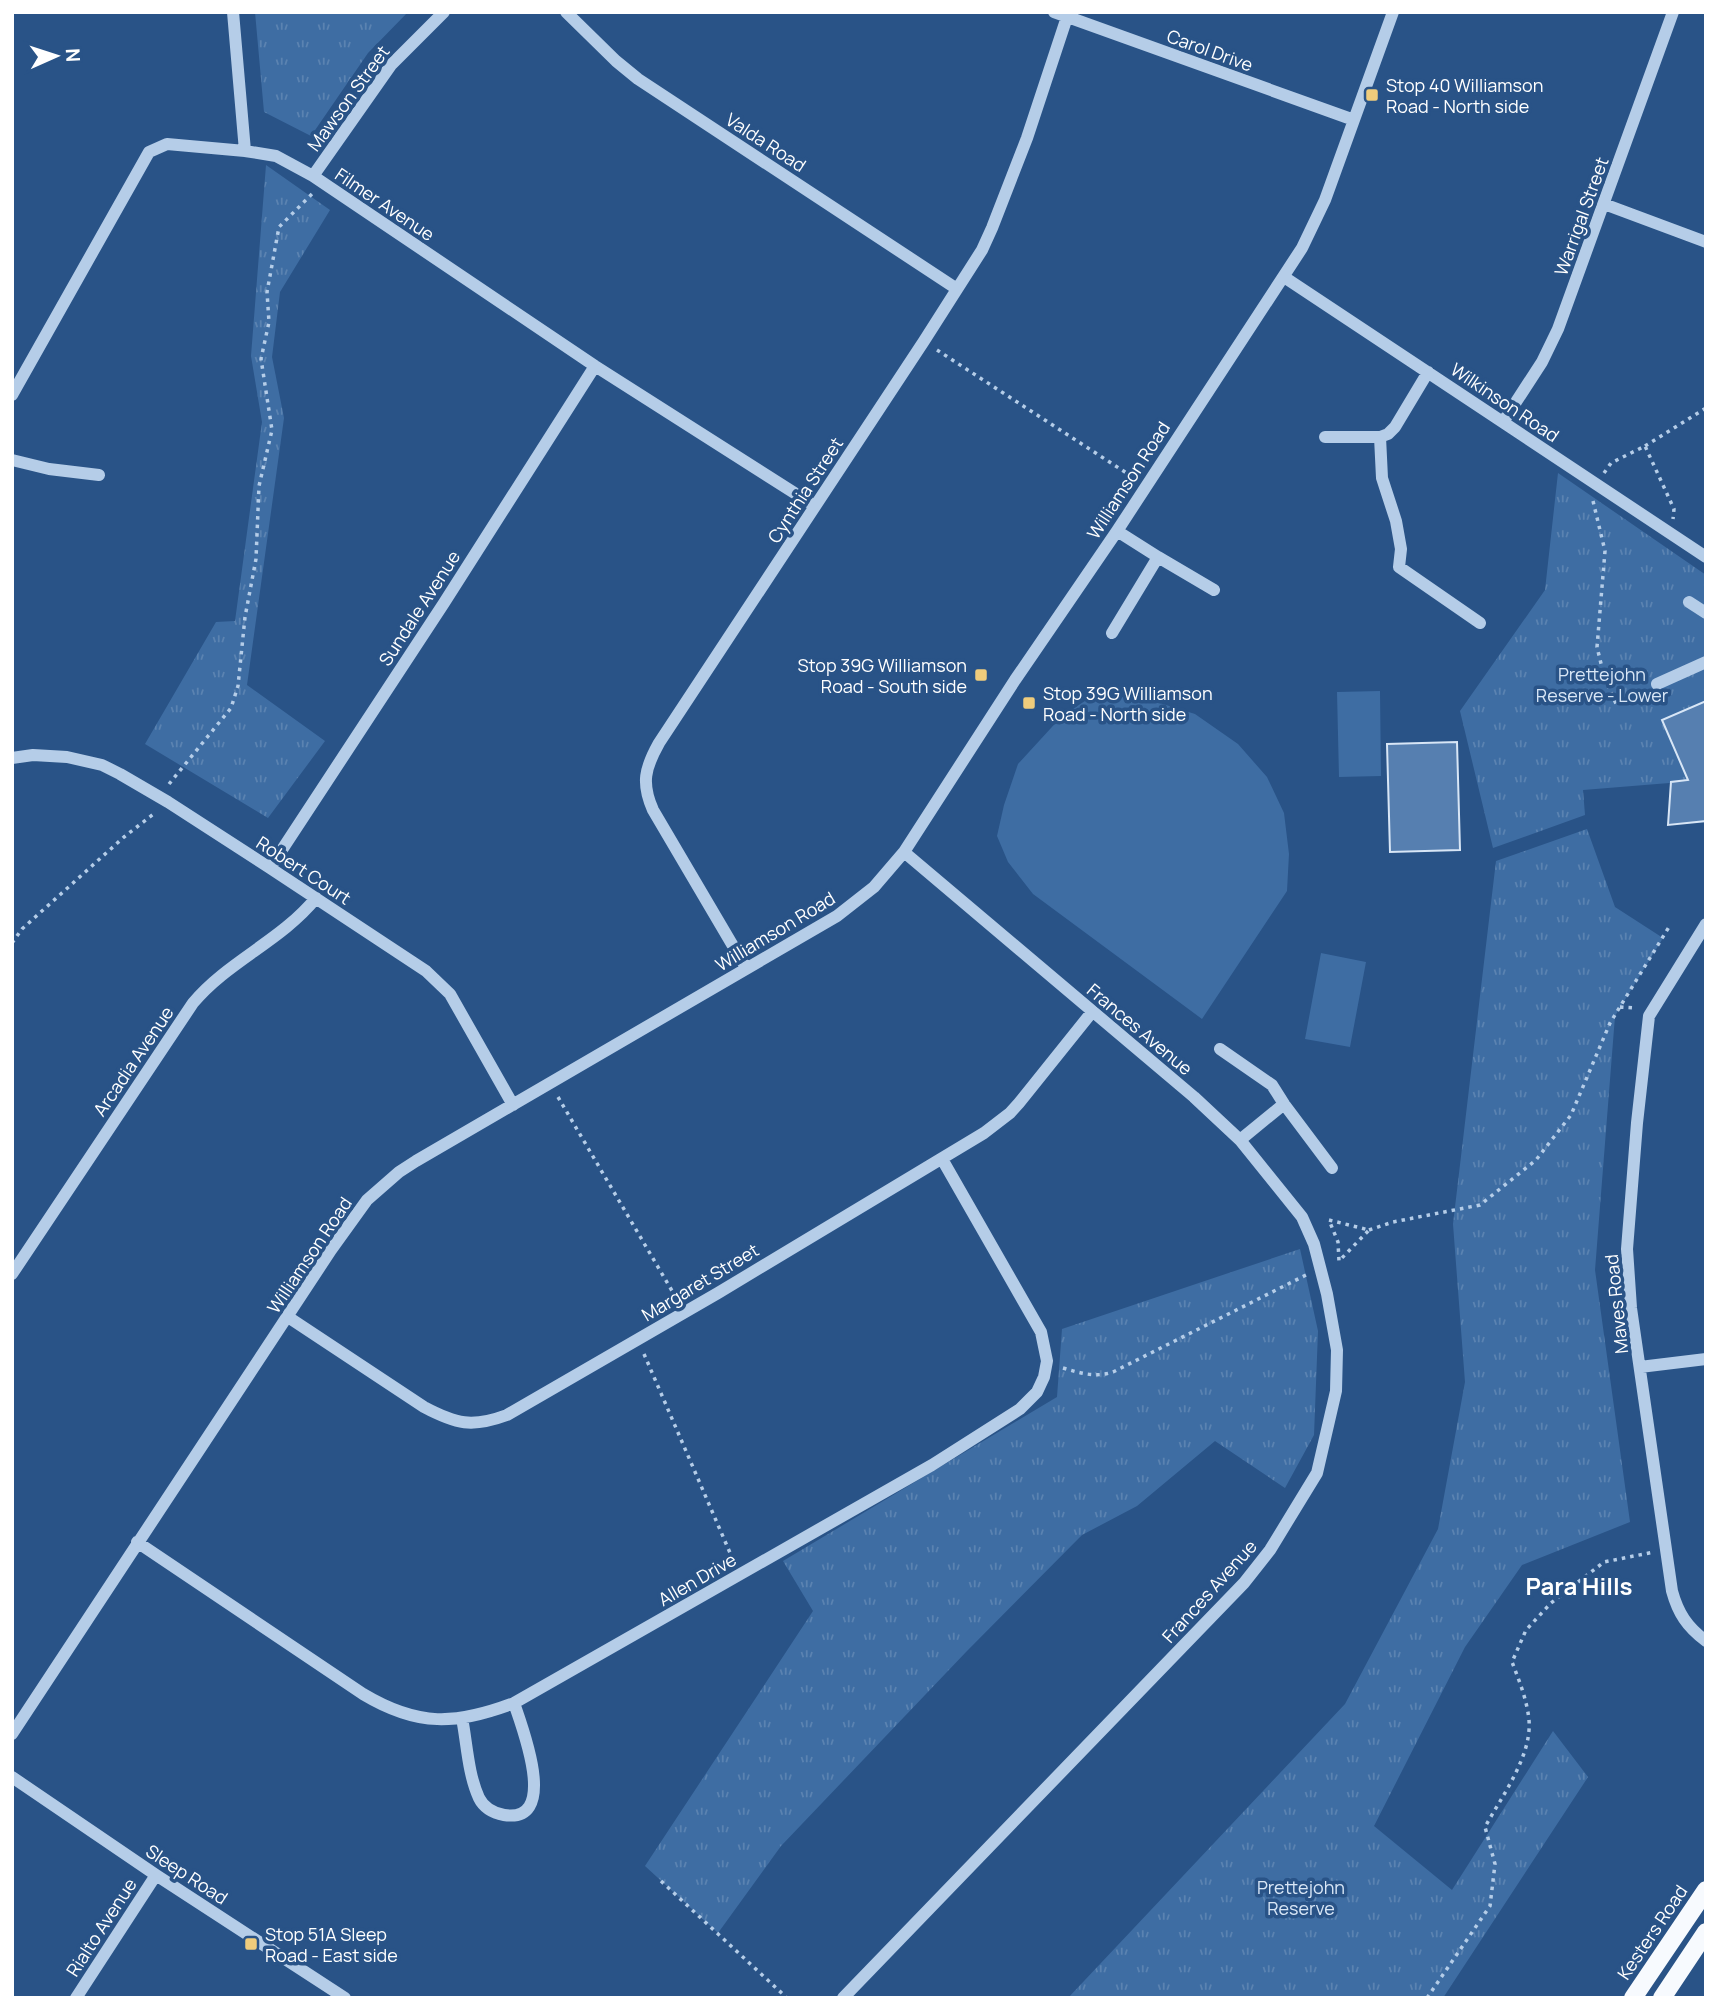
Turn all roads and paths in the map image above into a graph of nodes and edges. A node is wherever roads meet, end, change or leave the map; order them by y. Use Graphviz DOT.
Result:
graph roads {
  1 [pos="233,12"];
  2 [pos="444,12"];
  3 [pos="566,12"];
  4 [pos="1054,12"];
  5 [pos="1393,12"];
  6 [pos="1673,12"];
  7 [pos="1068,17"];
  8 [pos="1354,120"];
  9 [pos="245,151"];
  10 [pos="317,179"];
  11 [pos="1604,204"];
  12 [pos="1706,242"];
  13 [pos="1284,276"];
  14 [pos="957,289"];
  15 [pos="924,341"];
  16 [pos="595,366"];
  17 [pos="1428,372"];
  18 [pos="12,395"];
  19 [pos="1706,408"];
  20 [pos="1503,422"];
  21 [pos="1325,437"];
  22 [pos="1380,437"];
  23 [pos="1645,446"];
  24 [pos="12,460"];
  25 [pos="1128,474"];
  26 [pos="99,475"];
  27 [pos="1595,483"];
  28 [pos="815,506"];
  29 [pos="1116,531"];
  30 [pos="1671,534"];
  31 [pos="1158,557"];
  32 [pos="1706,557"];
  33 [pos="1214,590"];
  34 [pos="1689,602"];
  35 [pos="1706,613"];
  36 [pos="1480,623"];
  37 [pos="1112,633"];
  38 [pos="1706,662"];
  39 [pos="1657,684"];
  40 [pos="1618,706"];
  41 [pos="12,758"];
  42 [pos="164,799"];
  43 [pos="904,852"];
  44 [pos="270,868"];
  45 [pos="316,898"];
  46 [pos="1706,924"];
  47 [pos="1669,927"];
  48 [pos="12,943"];
  49 [pos="747,968"];
  50 [pos="1620,1007"];
  51 [pos="1641,1009"];
  52 [pos="1092,1012"];
  53 [pos="1220,1049"];
  54 [pos="550,1083"];
  55 [pos="1284,1104"];
  56 [pos="513,1105"];
  57 [pos="1240,1140"];
  58 [pos="942,1159"];
  59 [pos="1332,1168"];
  60 [pos="1369,1230"];
  61 [pos="1314,1271"];
  62 [pos="12,1274"];
  63 [pos="684,1312"];
  64 [pos="288,1317"];
  65 [pos="638,1339"];
  66 [pos="1706,1359"];
  67 [pos="1640,1367"];
  68 [pos="1063,1368"];
  69 [pos="137,1542"];
  70 [pos="1666,1550"];
  71 [pos="740,1575"];
  72 [pos="1706,1640"];
  73 [pos="514,1703"];
  74 [pos="462,1718"];
  75 [pos="12,1734"];
  76 [pos="12,1777"];
  77 [pos="156,1875"];
  78 [pos="661,1881"];
  79 [pos="1706,1890"];
  80 [pos="1706,1933"];
  81 [pos="76,1998"];
  82 [pos="345,1998"];
  83 [pos="787,1998"];
  84 [pos="843,1998"];
  85 [pos="1427,1998"];
  86 [pos="1633,1998"];
  87 [pos="1662,1998"];
  1 -- 9 [label="street"];
  2 -- 10 [label="street, Mawson Street"];
  3 -- 14 [label="street, Valda Road"];
  4 -- 7 [label="street, Carol Drive"];
  5 -- 8 [label="street, Williamson Road"];
  6 -- 11 [label="street, Warrigal Street"];
  7 -- 8 [label="street, Carol Drive"];
  7 -- 14 [label="street, Cynthia Street"];
  8 -- 13 [label="street, Williamson Road"];
  9 -- 10 [label="street, Filmer Avenue"];
  9 -- 18 [label="street, Filmer Avenue"];
  10 -- 16 [label="street, Filmer Avenue"];
  10 -- 42 [label="path"];
  11 -- 12 [label="street"];
  11 -- 20 [label="street, Warrigal Street"];
  13 -- 17 [label="street, Wilkinson Road"];
  13 -- 29 [label="street, Williamson Road"];
  14 -- 15 [label="street, Cynthia Street"];
  15 -- 25 [label="path"];
  15 -- 28 [label="street, Cynthia Street"];
  16 -- 28 [label="street, Filmer Avenue"];
  16 -- 44 [label="street, Sundale Avenue"];
  17 -- 20 [label="street, Wilkinson Road"];
  17 -- 22 [label="street"];
  19 -- 23 [label="path"];
  20 -- 27 [label="street, Wilkinson Road"];
  21 -- 22 [label="street"];
  22 -- 36 [label="street"];
  23 -- 27 [label="path"];
  23 -- 30 [label="path"];
  24 -- 26 [label="street"];
  27 -- 30 [label="street, Wilkinson Road"];
  27 -- 40 [label="path"];
  28 -- 49 [label="street, Cynthia Street"];
  29 -- 31 [label="street"];
  29 -- 43 [label="street, Williamson Road"];
  30 -- 32 [label="street, Wilkinson Road"];
  31 -- 33 [label="street"];
  31 -- 37 [label="street"];
  34 -- 35 [label="street"];
  38 -- 39 [label="street"];
  41 -- 42 [label="street, Robert Court"];
  42 -- 44 [label="street, Robert Court"];
  42 -- 48 [label="path"];
  43 -- 49 [label="street, Williamson Road"];
  43 -- 52 [label="street, Frances Avenue"];
  44 -- 45 [label="street, Robert Court"];
  45 -- 56 [label="street, Robert Court"];
  45 -- 62 [label="street, Arcadia Avenue"];
  46 -- 67 [label="street, Maves Road"];
  47 -- 50 [label="path"];
  49 -- 54 [label="street, Williamson Road"];
  50 -- 51 [label="path"];
  50 -- 60 [label="path"];
  52 -- 57 [label="street, Frances Avenue"];
  52 -- 58 [label="street, Margaret Street"];
  53 -- 55 [label="street"];
  54 -- 56 [label="street, Williamson Road"];
  54 -- 63 [label="path"];
  55 -- 57 [label="street"];
  55 -- 59 [label="street"];
  56 -- 64 [label="street, Williamson Road"];
  57 -- 84 [label="street, Frances Avenue"];
  58 -- 63 [label="street, Margaret Street"];
  58 -- 71 [label="street, Allen Drive"];
  60 -- 60 [label="path"];
  61 -- 68 [label="path"];
  63 -- 65 [label="street, Margaret Street"];
  64 -- 65 [label="street, Margaret Street"];
  64 -- 69 [label="street, Williamson Road"];
  65 -- 71 [label="path"];
  66 -- 67 [label="street"];
  67 -- 70 [label="street, Maves Road"];
  69 -- 74 [label="street, Allen Drive"];
  69 -- 75 [label="street, Williamson Road"];
  70 -- 72 [label="street, Maves Road"];
  70 -- 85 [label="path"];
  71 -- 73 [label="street, Allen Drive"];
  73 -- 74 [label="street, Allen Drive"];
  73 -- 74 [label="street"];
  76 -- 77 [label="street, Sleep Road"];
  77 -- 81 [label="street, Rialto Avenue"];
  77 -- 82 [label="street, Sleep Road"];
  78 -- 83 [label="path"];
  79 -- 86 [label="main road, Kesters Road"];
  80 -- 87 [label="main road"];
}
